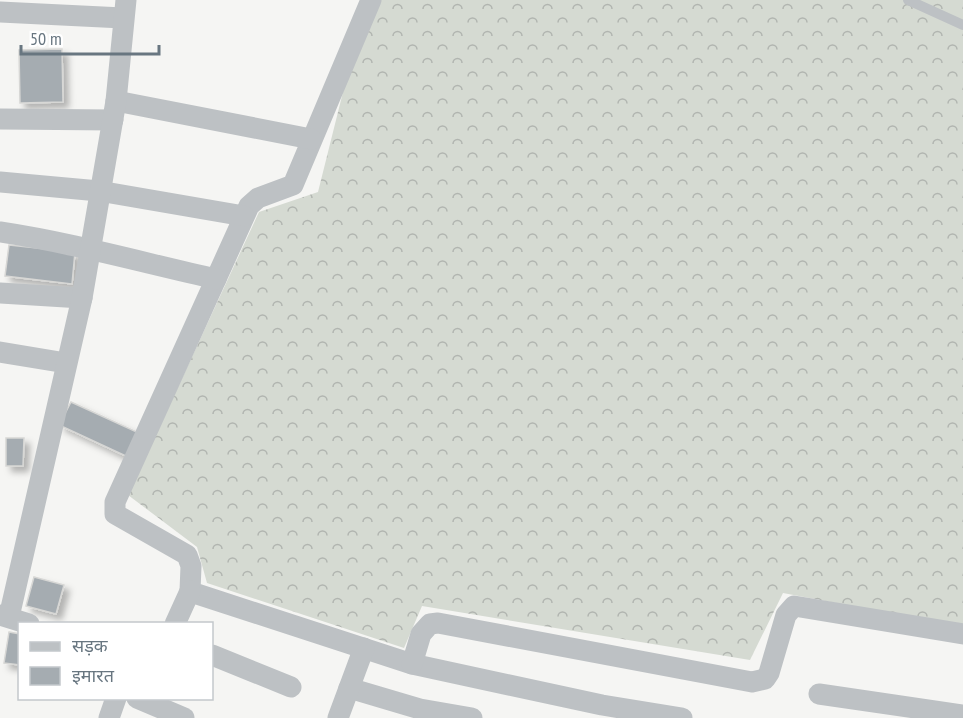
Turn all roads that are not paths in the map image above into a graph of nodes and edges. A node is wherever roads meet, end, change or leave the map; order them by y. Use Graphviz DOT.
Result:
graph roads {
  1 [pos="369,0"];
  2 [pos="908,0"];
  3 [pos="125,9"];
  4 [pos="0,12"];
  5 [pos="963,25"];
  6 [pos="115,111"];
  7 [pos="0,118"];
  8 [pos="311,139"];
  9 [pos="0,182"];
  10 [pos="99,192"];
  11 [pos="244,216"];
  12 [pos="0,232"];
  13 [pos="90,251"];
  14 [pos="216,279"];
  15 [pos="0,293"];
  16 [pos="82,298"];
  17 [pos="0,352"];
  18 [pos="66,363"];
  19 [pos="190,591"];
  20 [pos="4,616"];
  21 [pos="23,622"];
  22 [pos="176,622"];
  23 [pos="963,634"];
  24 [pos="364,648"];
  25 [pos="213,655"];
  26 [pos="412,664"];
  27 [pos="291,687"];
  28 [pos="349,688"];
  29 [pos="819,694"];
  30 [pos="116,700"];
  31 [pos="139,700"];
  32 [pos="963,715"];
  33 [pos="108,718"];
  34 [pos="184,718"];
  35 [pos="338,718"];
  36 [pos="472,718"];
  37 [pos="682,718"];
  1 -- 8 [label="street"];
  2 -- 5 [label="lane"];
  3 -- 4 [label="street"];
  3 -- 6 [label="street"];
  6 -- 7 [label="street"];
  6 -- 8 [label="street"];
  6 -- 10 [label="street"];
  8 -- 11 [label="street"];
  9 -- 10 [label="street"];
  10 -- 11 [label="street"];
  10 -- 13 [label="street"];
  11 -- 14 [label="street"];
  12 -- 13 [label="street"];
  13 -- 14 [label="street"];
  13 -- 16 [label="street"];
  14 -- 19 [label="street"];
  15 -- 16 [label="street"];
  16 -- 18 [label="street"];
  17 -- 18 [label="street"];
  18 -- 20 [label="street"];
  19 -- 22 [label="street"];
  19 -- 24 [label="street"];
  20 -- 21 [label="street"];
  23 -- 26 [label="street"];
  24 -- 26 [label="street"];
  24 -- 28 [label="street"];
  25 -- 27 [label="street"];
  26 -- 37 [label="street"];
  28 -- 35 [label="street"];
  28 -- 36 [label="street"];
  29 -- 32 [label="street"];
  30 -- 33 [label="street"];
  31 -- 34 [label="street"];
}
